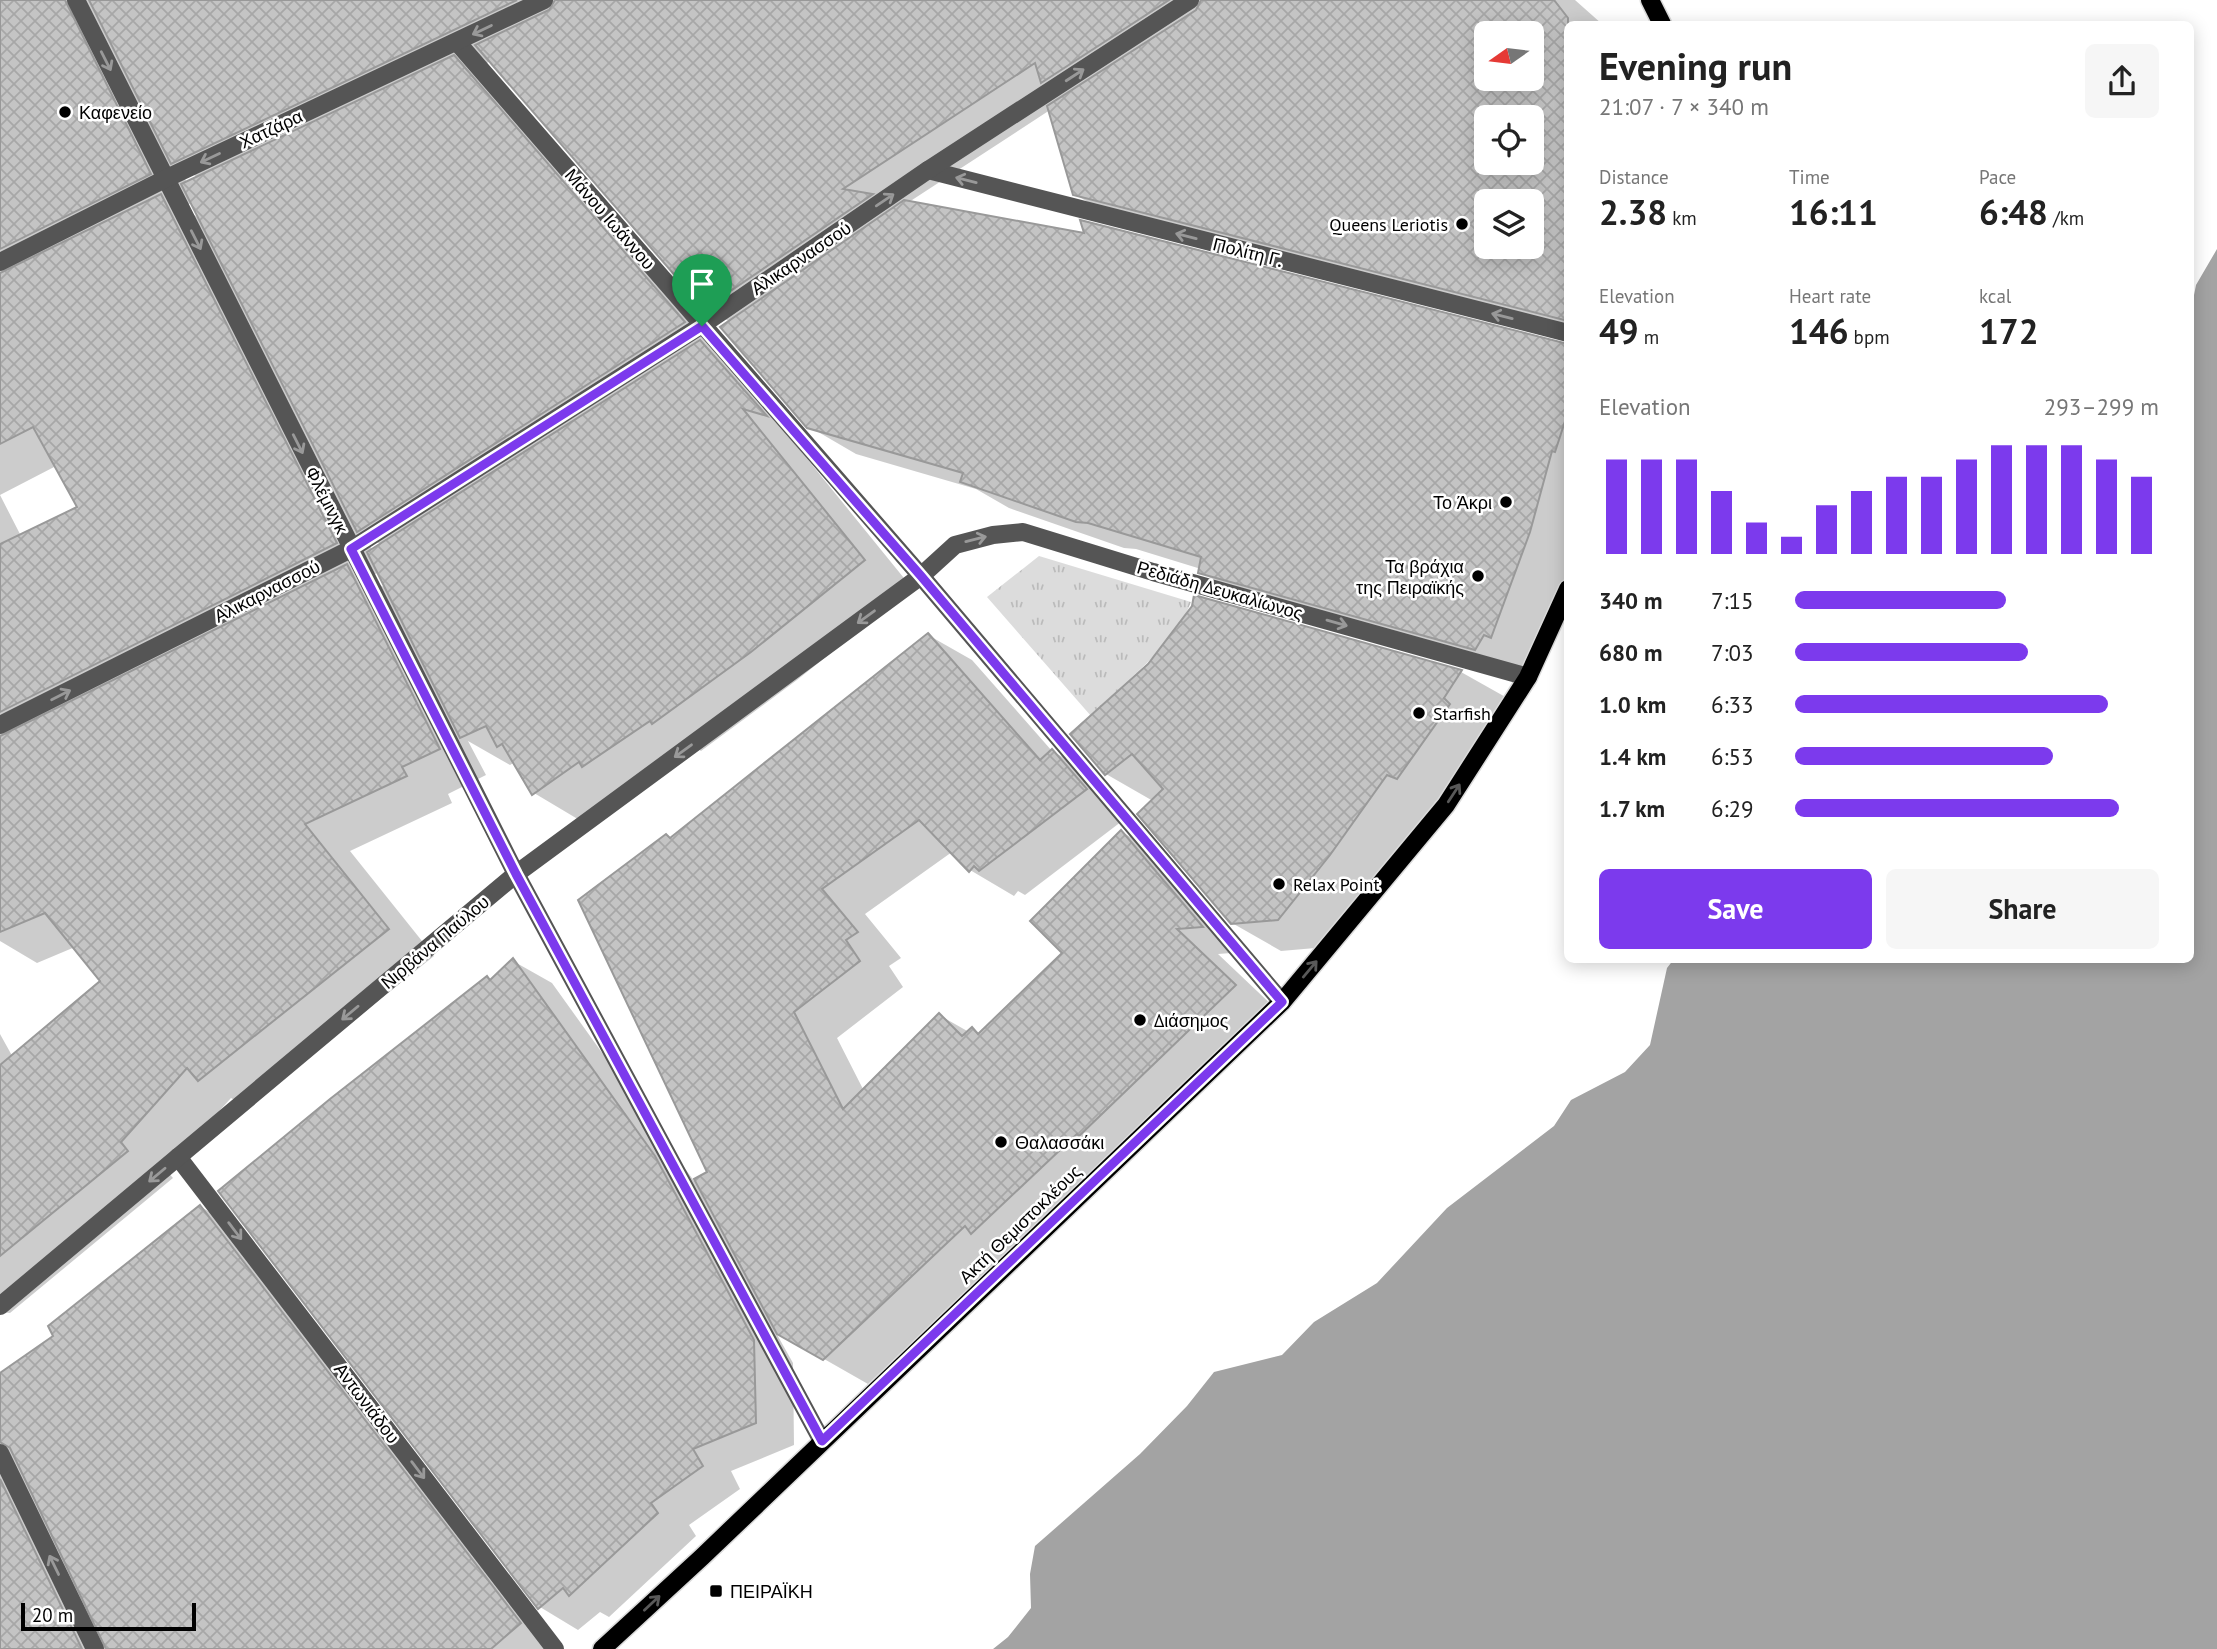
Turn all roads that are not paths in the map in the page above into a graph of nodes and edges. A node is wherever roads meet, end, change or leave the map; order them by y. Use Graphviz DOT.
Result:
graph roads {
  1 [pos="76,0"];
  2 [pos="544,0"];
  3 [pos="1190,0"];
  4 [pos="1650,0"];
  5 [pos="1660,21"];
  6 [pos="457,42"];
  7 [pos="928,170"];
  8 [pos="165,179"];
  9 [pos="0,262"];
  10 [pos="702,326"];
  11 [pos="1564,332"];
  12 [pos="351,549"];
  13 [pos="921,576"];
  14 [pos="1564,598"];
  15 [pos="1528,677"];
  16 [pos="0,725"];
  17 [pos="516,874"];
  18 [pos="1282,1002"];
  19 [pos="178,1157"];
  20 [pos="0,1306"];
  21 [pos="822,1441"];
  22 [pos="0,1453"];
  23 [pos="95,1649"];
  24 [pos="555,1649"];
  25 [pos="602,1649"];
  1 -- 8 [label="street, Φλέμινγκ, one-way"];
  2 -- 6 [label="street, Χατζάρα, one-way"];
  7 -- 3 [label="street, Αλικαρνασσού, one-way"];
  4 -- 5 [label="main road"];
  6 -- 8 [label="street, Χατζάρα, one-way"];
  6 -- 10 [label="street, Μάνου Ιωάννου"];
  10 -- 7 [label="street, Αλικαρνασσού, one-way"];
  11 -- 7 [label="street, Πολίτη Γ., one-way"];
  8 -- 9 [label="street, Χατζάρα"];
  8 -- 12 [label="street, Φλέμινγκ, one-way"];
  10 -- 12 [label="street, Αλικαρνασσού"];
  10 -- 13 [label="street, Μάνου Ιωάννου"];
  16 -- 12 [label="street, Αλικαρνασσού, one-way"];
  12 -- 17 [label="street, Φλέμινγκ"];
  13 -- 15 [label="street, Ρεδιάδη Δευκαλίωνος, one-way"];
  13 -- 17 [label="street, Νιρβάνα Παύλου, one-way"];
  13 -- 18 [label="street, Μάνου Ιωάννου"];
  14 -- 15 [label="main road, Ακτή Θεμιστοκλέους"];
  18 -- 15 [label="main road, Ακτή Θεμιστοκλέους, one-way"];
  17 -- 19 [label="street, Νιρβάνα Παύλου, one-way"];
  17 -- 21 [label="street, Φλέμινγκ"];
  18 -- 21 [label="main road, Ακτή Θεμιστοκλέους"];
  19 -- 20 [label="street, Νιρβάνα Παύλου, one-way"];
  19 -- 24 [label="street, Αντωνιάδου, one-way"];
  25 -- 21 [label="main road, Ακτή Θεμιστοκλέους, one-way"];
  23 -- 22 [label="street, one-way"];
}
